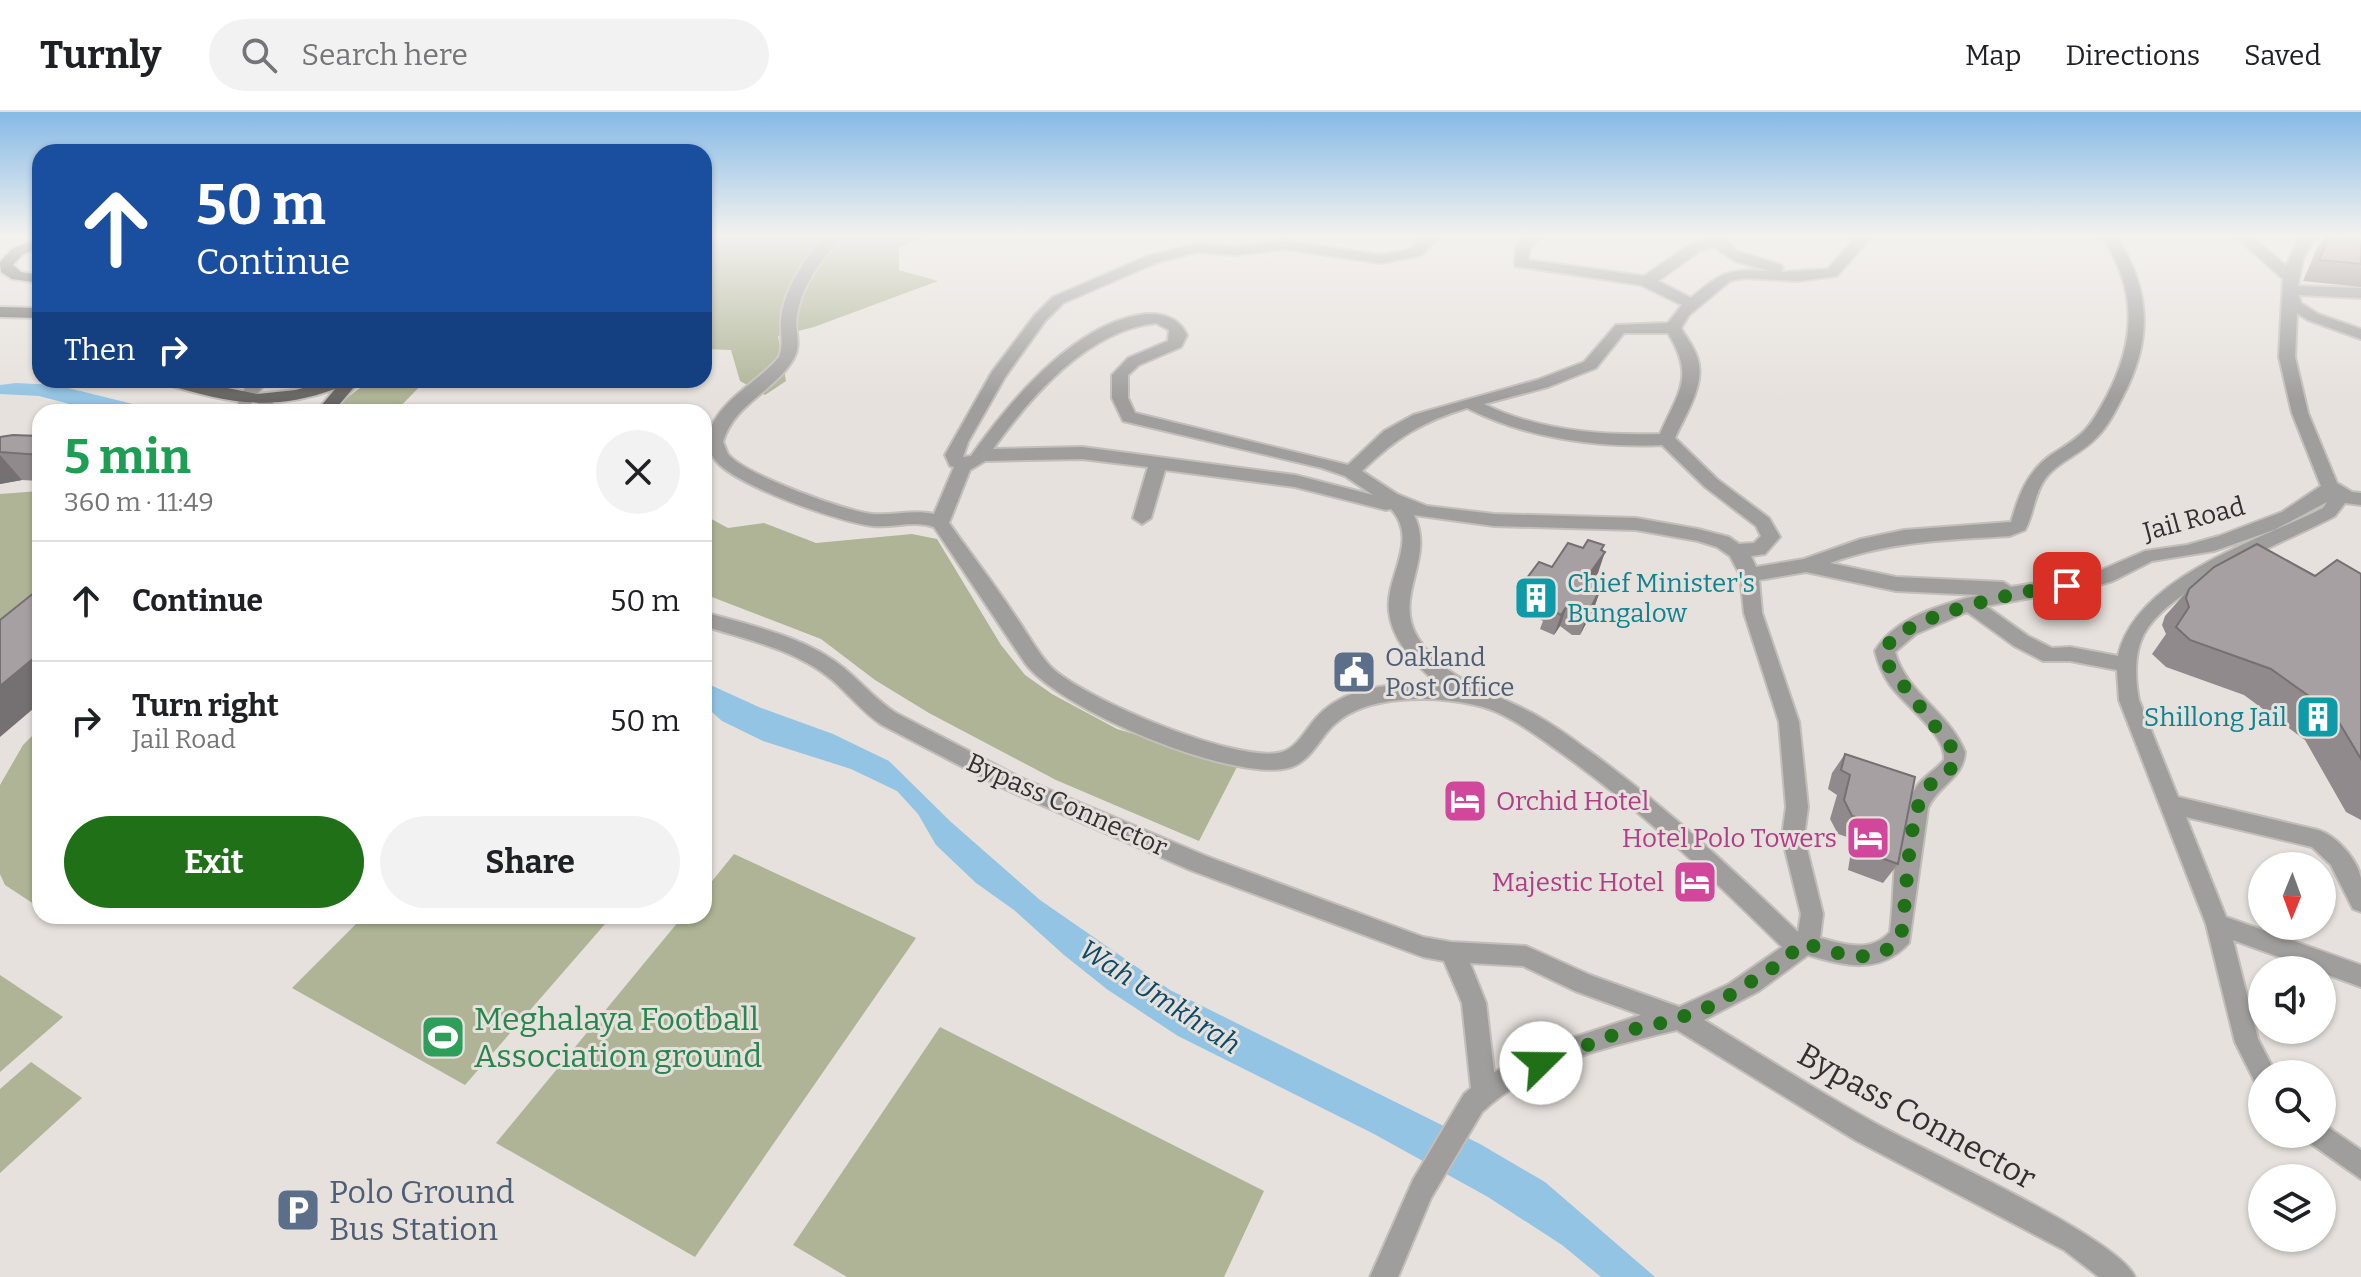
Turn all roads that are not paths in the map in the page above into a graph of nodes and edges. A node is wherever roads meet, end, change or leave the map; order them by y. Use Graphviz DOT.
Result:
graph roads {
  1 [pos="800,289"];
  2 [pos="1086,289"];
  3 [pos="1662,289"];
  4 [pos="1709,289"];
  5 [pos="2135,289"];
  6 [pos="2291,289"];
  7 [pos="2291,289"];
  8 [pos="2319,289"];
  9 [pos="2361,293"];
  10 [pos="1691,304"];
  11 [pos="0,312"];
  12 [pos="32,313"];
  13 [pos="1673,328"];
  14 [pos="2361,334"];
  15 [pos="201,388"];
  16 [pos="253,388"];
  17 [pos="322,388"];
  18 [pos="345,388"];
  19 [pos="245,400"];
  20 [pos="263,401"];
  21 [pos="267,404"];
  22 [pos="331,404"];
  23 [pos="1471,404"];
  24 [pos="1666,439"];
  25 [pos="981,455"];
  26 [pos="1158,463"];
  27 [pos="963,465"];
  28 [pos="1351,472"];
  29 [pos="2332,488"];
  30 [pos="2361,499"];
  31 [pos="1398,504"];
  32 [pos="1142,518"];
  33 [pos="940,523"];
  34 [pos="1736,551"];
  35 [pos="1806,565"];
  36 [pos="1749,575"];
  37 [pos="2027,590"];
  38 [pos="1970,605"];
  39 [pos="712,622"];
  40 [pos="2127,665"];
  41 [pos="1477,698"];
  42 [pos="2168,804"];
  43 [pos="2361,902"];
  44 [pos="2217,924"];
  45 [pos="1802,946"];
  46 [pos="1451,952"];
  47 [pos="2361,976"];
  48 [pos="1679,1018"];
  49 [pos="2257,1060"];
  50 [pos="1479,1097"];
  51 [pos="2336,1147"];
  52 [pos="2361,1166"];
  53 [pos="1384,1277"];
  54 [pos="2121,1277"];
  1 -- 33 [label="street"];
  2 -- 27 [label="street"];
  3 -- 10 [label="street"];
  4 -- 10 [label="street"];
  5 -- 35 [label="street"];
  6 -- 14 [label="street"];
  7 -- 29 [label="street"];
  8 -- 9 [label="street"];
  10 -- 13 [label="street"];
  11 -- 12 [label="main road"];
  13 -- 23 [label="street"];
  13 -- 24 [label="street"];
  15 -- 19 [label="main road"];
  16 -- 19 [label="street"];
  17 -- 20 [label="main road"];
  18 -- 22 [label="main road"];
  19 -- 20 [label="main road"];
  20 -- 21 [label="street"];
  23 -- 24 [label="street"];
  23 -- 28 [label="street"];
  24 -- 34 [label="street"];
  25 -- 26 [label="street"];
  25 -- 27 [label="street"];
  25 -- 28 [label="street"];
  26 -- 31 [label="street"];
  26 -- 32 [label="street"];
  27 -- 33 [label="street"];
  28 -- 31 [label="street"];
  29 -- 30 [label="street"];
  29 -- 37 [label="street, Jail Road"];
  29 -- 40 [label="street"];
  31 -- 34 [label="street"];
  31 -- 41 [label="street"];
  33 -- 41 [label="street"];
  34 -- 36 [label="street"];
  35 -- 36 [label="street"];
  35 -- 37 [label="street"];
  36 -- 45 [label="street"];
  37 -- 38 [label="street, Jail Road"];
  38 -- 40 [label="street"];
  38 -- 45 [label="street, Jail Road"];
  39 -- 46 [label="street, Bypass Connector"];
  40 -- 42 [label="street"];
  41 -- 45 [label="street"];
  42 -- 43 [label="street"];
  42 -- 44 [label="street"];
  44 -- 47 [label="street"];
  44 -- 49 [label="street"];
  45 -- 48 [label="street"];
  46 -- 48 [label="street, Bypass Connector"];
  46 -- 50 [label="street"];
  48 -- 50 [label="street"];
  48 -- 54 [label="street, Bypass Connector"];
  50 -- 53 [label="street"];
  51 -- 52 [label="street"];
}
